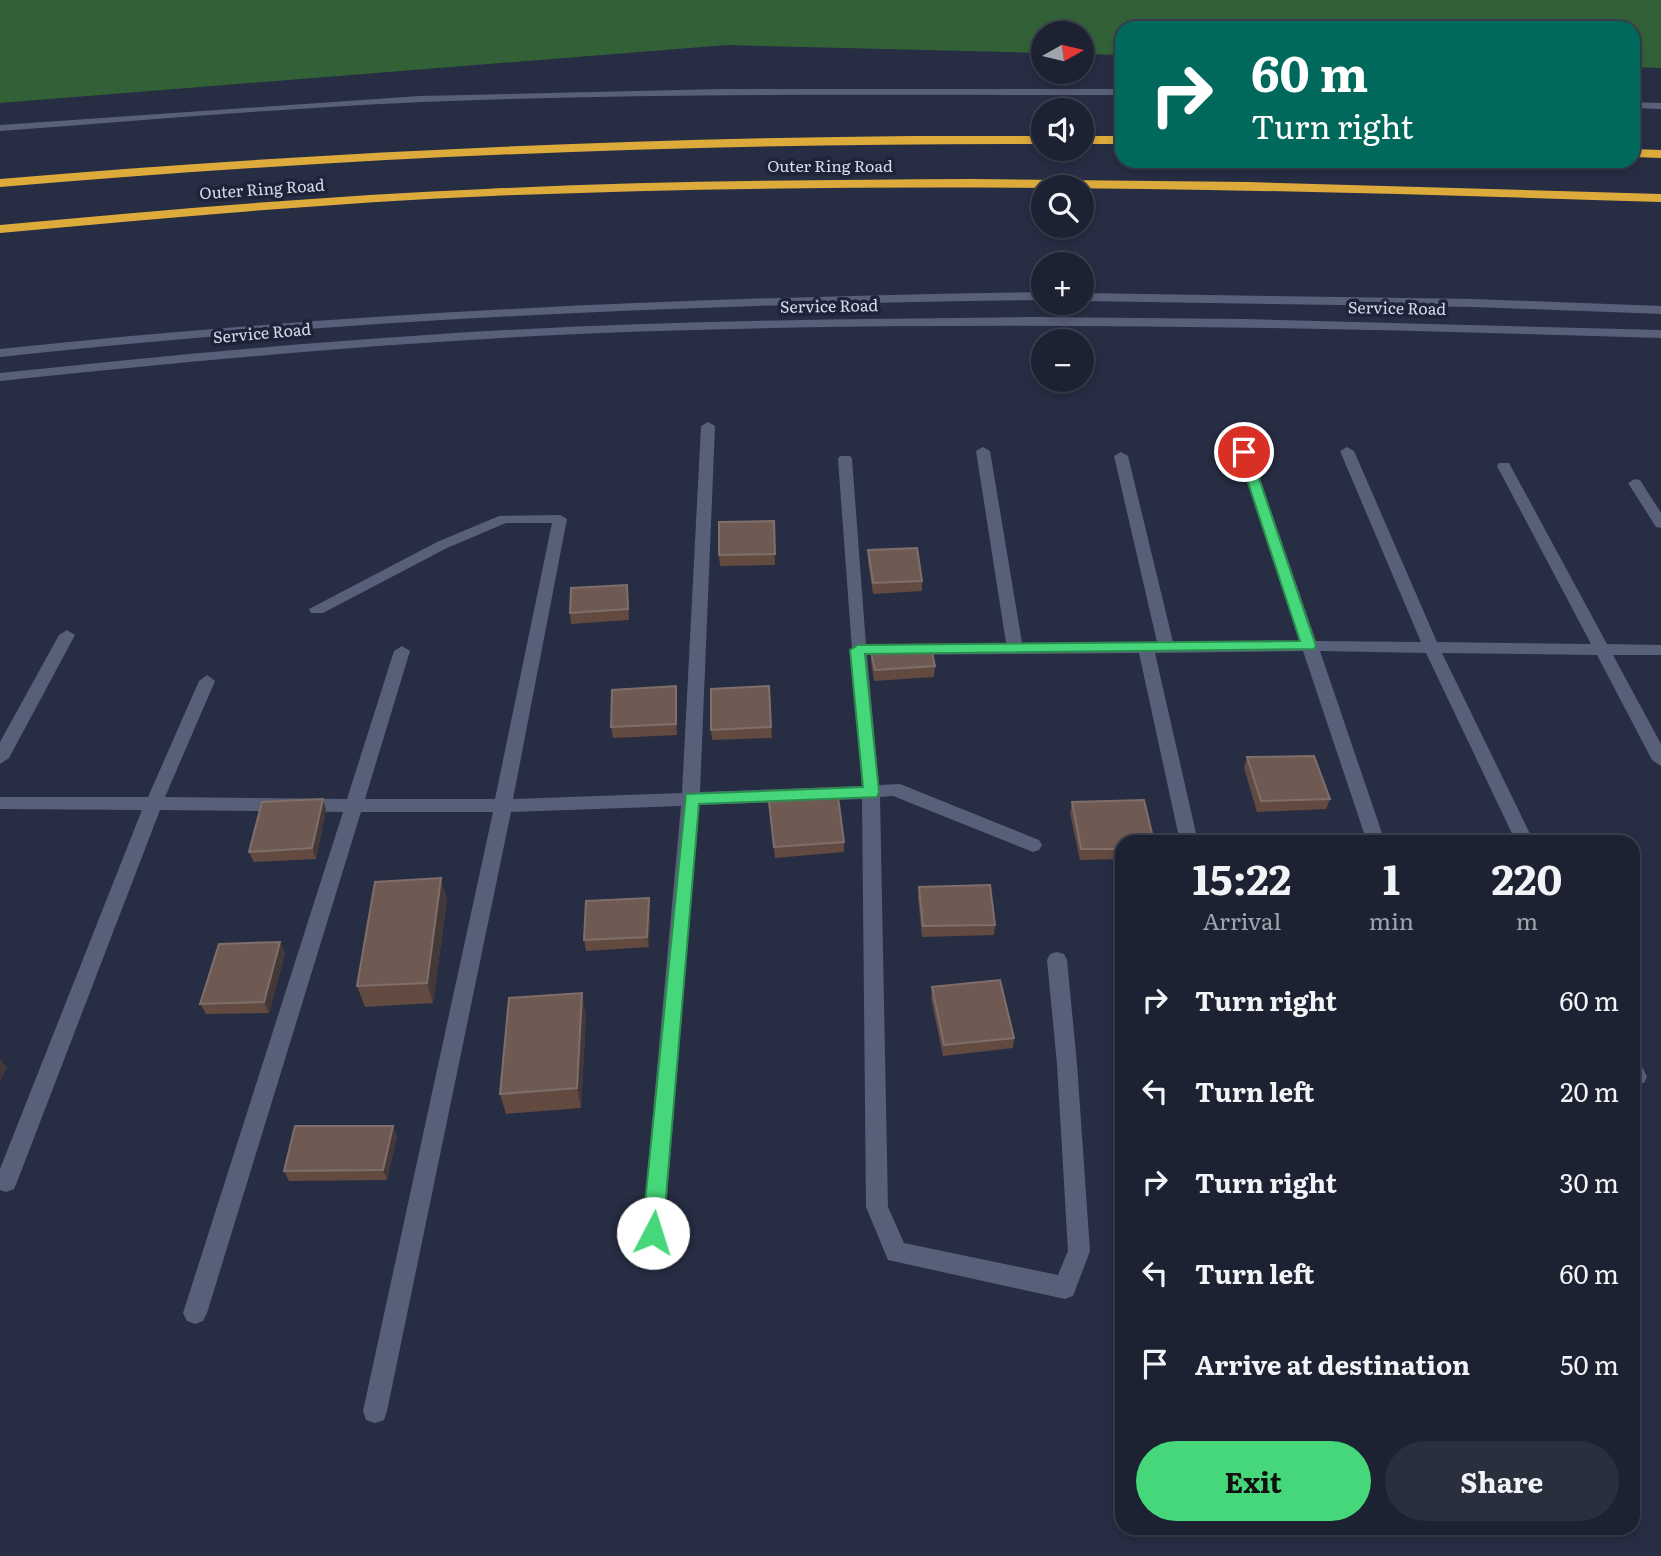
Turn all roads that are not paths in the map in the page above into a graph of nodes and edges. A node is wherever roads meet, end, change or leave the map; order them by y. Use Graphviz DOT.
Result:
graph roads {
  1 [pos="1115,92"];
  2 [pos="1640,105"];
  3 [pos="1661,106"];
  4 [pos="0,128"];
  5 [pos="1031,139"];
  6 [pos="1094,140"];
  7 [pos="1115,140"];
  8 [pos="1640,153"];
  9 [pos="1661,154"];
  10 [pos="0,183"];
  11 [pos="1661,198"];
  12 [pos="0,229"];
  13 [pos="1031,296"];
  14 [pos="1094,297"];
  15 [pos="1661,310"];
  16 [pos="1661,334"];
  17 [pos="0,353"];
  18 [pos="0,377"];
  19 [pos="708,426"];
  20 [pos="983,451"];
  21 [pos="1347,451"];
  22 [pos="1244,452"];
  23 [pos="1121,456"];
  24 [pos="845,459"];
  25 [pos="1504,466"];
  26 [pos="1635,483"];
  27 [pos="1661,524"];
  28 [pos="317,609"];
  29 [pos="66,635"];
  30 [pos="1309,646"];
  31 [pos="1166,647"];
  32 [pos="1431,647"];
  33 [pos="1015,648"];
  34 [pos="1146,648"];
  35 [pos="1602,649"];
  36 [pos="858,650"];
  37 [pos="1661,650"];
  38 [pos="402,651"];
  39 [pos="207,681"];
  40 [pos="0,758"];
  41 [pos="1661,760"];
  42 [pos="871,792"];
  43 [pos="691,799"];
  44 [pos="0,803"];
  45 [pos="154,803"];
  46 [pos="354,805"];
  47 [pos="503,806"];
  48 [pos="1187,835"];
  49 [pos="1374,835"];
  50 [pos="1522,835"];
  51 [pos="1033,845"];
  52 [pos="1057,960"];
  53 [pos="6,1182"];
  54 [pos="653,1233"];
  55 [pos="195,1313"];
  56 [pos="375,1411"];
  1 -- 4 [label="street"];
  2 -- 3 [label="street"];
  5 -- 10 [label="highway, Outer Ring Road"];
  6 -- 7 [label="highway"];
  8 -- 9 [label="highway"];
  11 -- 12 [label="highway, Outer Ring Road"];
  13 -- 17 [label="street, Service Road"];
  14 -- 15 [label="street, Service Road"];
  16 -- 18 [label="street, Service Road"];
  19 -- 43 [label="street"];
  20 -- 33 [label="street"];
  21 -- 32 [label="street"];
  22 -- 30 [label="street"];
  23 -- 31 [label="street"];
  24 -- 36 [label="street"];
  25 -- 35 [label="street"];
  26 -- 27 [label="street"];
  28 -- 47 [label="street"];
  29 -- 40 [label="street"];
  30 -- 31 [label="street"];
  30 -- 32 [label="street"];
  30 -- 49 [label="street"];
  31 -- 34 [label="street"];
  32 -- 35 [label="street"];
  32 -- 50 [label="street"];
  33 -- 34 [label="street"];
  33 -- 36 [label="street"];
  34 -- 48 [label="street"];
  35 -- 37 [label="street"];
  35 -- 41 [label="street"];
  36 -- 42 [label="street"];
  38 -- 46 [label="street"];
  39 -- 45 [label="street"];
  42 -- 43 [label="street"];
  42 -- 51 [label="street"];
  42 -- 52 [label="street"];
  43 -- 47 [label="street"];
  43 -- 54 [label="street"];
  44 -- 45 [label="street"];
  45 -- 46 [label="street"];
  45 -- 53 [label="street"];
  46 -- 47 [label="street"];
  46 -- 55 [label="street"];
  47 -- 56 [label="street"];
}
